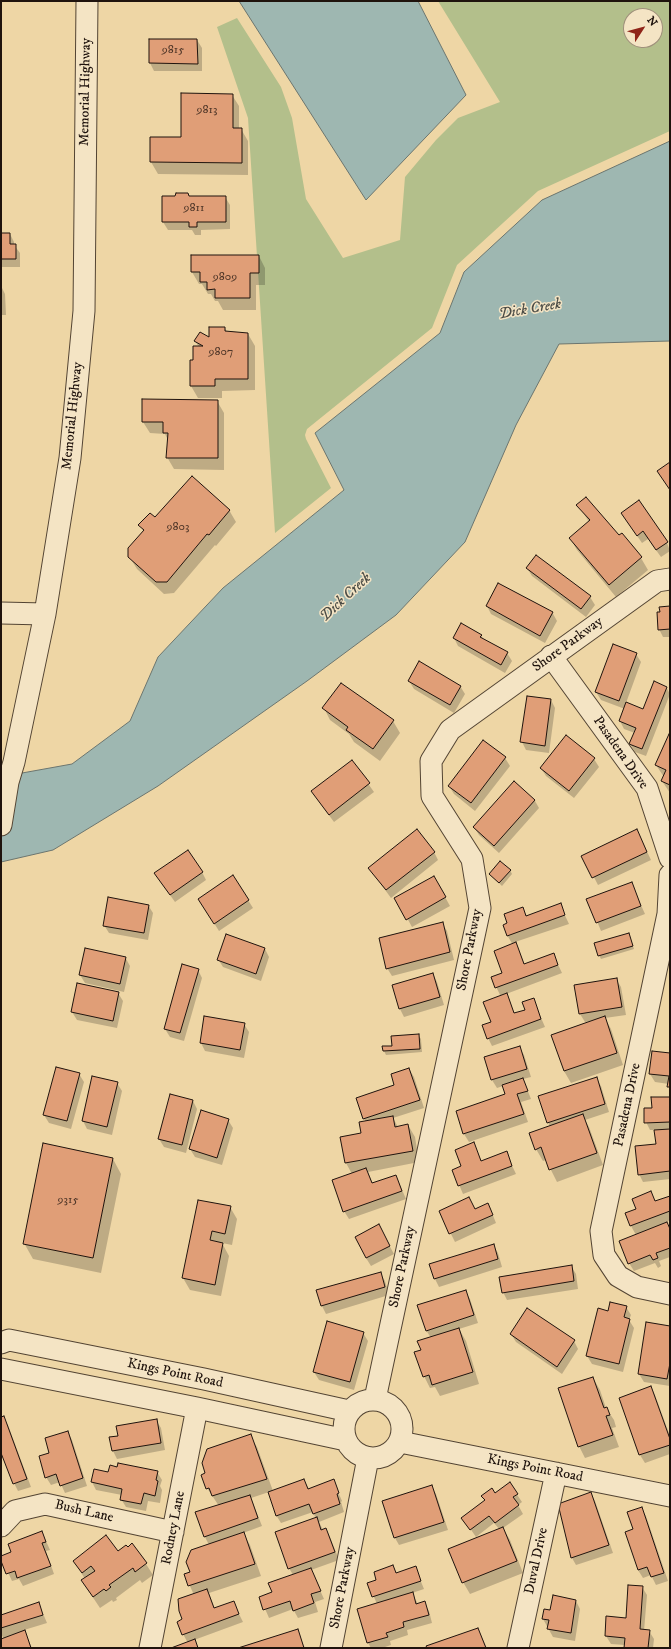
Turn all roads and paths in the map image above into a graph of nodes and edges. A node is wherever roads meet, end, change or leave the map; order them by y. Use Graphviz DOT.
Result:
graph roads {
  1 [pos="87,1"];
  2 [pos="670,579"];
  3 [pos="1,613"];
  4 [pos="45,614"];
  5 [pos="551,656"];
  6 [pos="1,825"];
  7 [pos="670,858"];
  8 [pos="670,875"];
  9 [pos="670,1294"];
  10 [pos="1,1343"];
  11 [pos="1,1369"];
  12 [pos="375,1399"];
  13 [pos="197,1408"];
  14 [pos="349,1411"];
  15 [pos="346,1440"];
  16 [pos="400,1442"];
  17 [pos="368,1458"];
  18 [pos="556,1473"];
  19 [pos="670,1496"];
  20 [pos="1,1526"];
  21 [pos="173,1532"];
  22 [pos="150,1648"];
  23 [pos="332,1648"];
  24 [pos="518,1648"];
  1 -- 4 [label="street, Memorial Highway"];
  2 -- 5 [label="street, Shore Parkway"];
  3 -- 4 [label="street"];
  4 -- 6 [label="street, Memorial Highway"];
  5 -- 7 [label="street, Pasadena Drive"];
  5 -- 12 [label="street, Shore Parkway"];
  8 -- 9 [label="street, Pasadena Drive"];
  10 -- 14 [label="street, Kings Point Road"];
  11 -- 13 [label="street, Kings Point Road"];
  12 -- 14 [label="street"];
  12 -- 16 [label="street"];
  13 -- 15 [label="street, Kings Point Road"];
  13 -- 21 [label="street, Rodney Lane"];
  14 -- 15 [label="street"];
  15 -- 17 [label="street"];
  16 -- 17 [label="street"];
  16 -- 18 [label="street, Kings Point Road"];
  17 -- 23 [label="street, Shore Parkway"];
  18 -- 19 [label="street, Kings Point Road"];
  18 -- 24 [label="street, Duval Drive"];
  20 -- 21 [label="street, Bush Lane"];
  21 -- 22 [label="street, Rodney Lane"];
}
